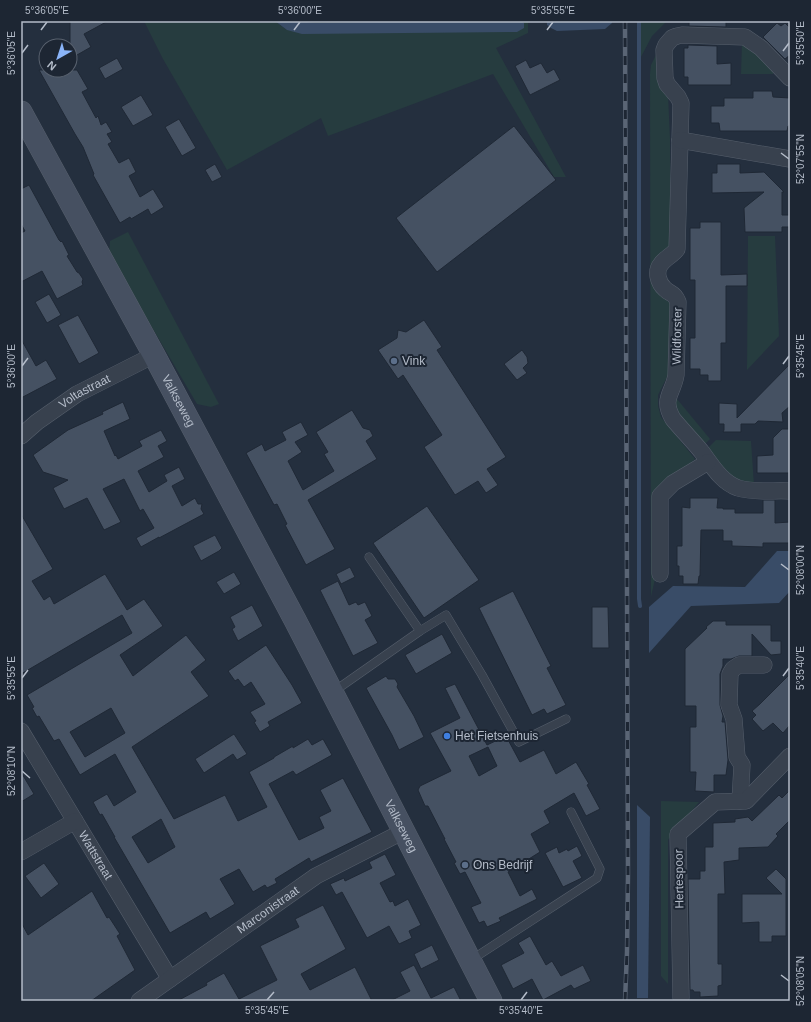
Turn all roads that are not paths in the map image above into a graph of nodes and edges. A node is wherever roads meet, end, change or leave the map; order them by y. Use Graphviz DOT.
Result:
graph roads {
  1 [pos="790,78"];
  2 [pos="21,112"];
  3 [pos="680,140"];
  4 [pos="790,159"];
  5 [pos="154,355"];
  6 [pos="21,436"];
  7 [pos="708,462"];
  8 [pos="790,491"];
  9 [pos="369,557"];
  10 [pos="660,574"];
  11 [pos="420,631"];
  12 [pos="764,665"];
  13 [pos="333,692"];
  14 [pos="566,719"];
  15 [pos="21,731"];
  16 [pos="790,756"];
  17 [pos="740,801"];
  18 [pos="571,812"];
  19 [pos="75,821"];
  20 [pos="404,831"];
  21 [pos="21,852"];
  22 [pos="470,960"];
  23 [pos="170,979"];
  24 [pos="681,998"];
  25 [pos="139,1001"];
  26 [pos="491,1001"];
  1 -- 3 [label="street, Wildforster"];
  2 -- 5 [label="street, Valkseweg"];
  3 -- 4 [label="street"];
  3 -- 7 [label="street, Wildforster"];
  5 -- 6 [label="street, Voltastraat"];
  5 -- 13 [label="street, Valkseweg"];
  7 -- 8 [label="street, Wildforster"];
  7 -- 10 [label="street"];
  9 -- 11 [label="lane"];
  11 -- 13 [label="lane"];
  11 -- 14 [label="lane"];
  12 -- 17 [label="street"];
  13 -- 20 [label="street, Valkseweg"];
  15 -- 19 [label="street, Wattstraat"];
  16 -- 17 [label="street"];
  17 -- 24 [label="street, Hertespoor"];
  18 -- 22 [label="lane"];
  19 -- 21 [label="street"];
  19 -- 23 [label="street, Wattstraat"];
  20 -- 22 [label="street, Valkseweg"];
  20 -- 23 [label="street, Marconistraat"];
  22 -- 26 [label="street, Valkseweg"];
  23 -- 25 [label="street, Marconistraat"];
}
